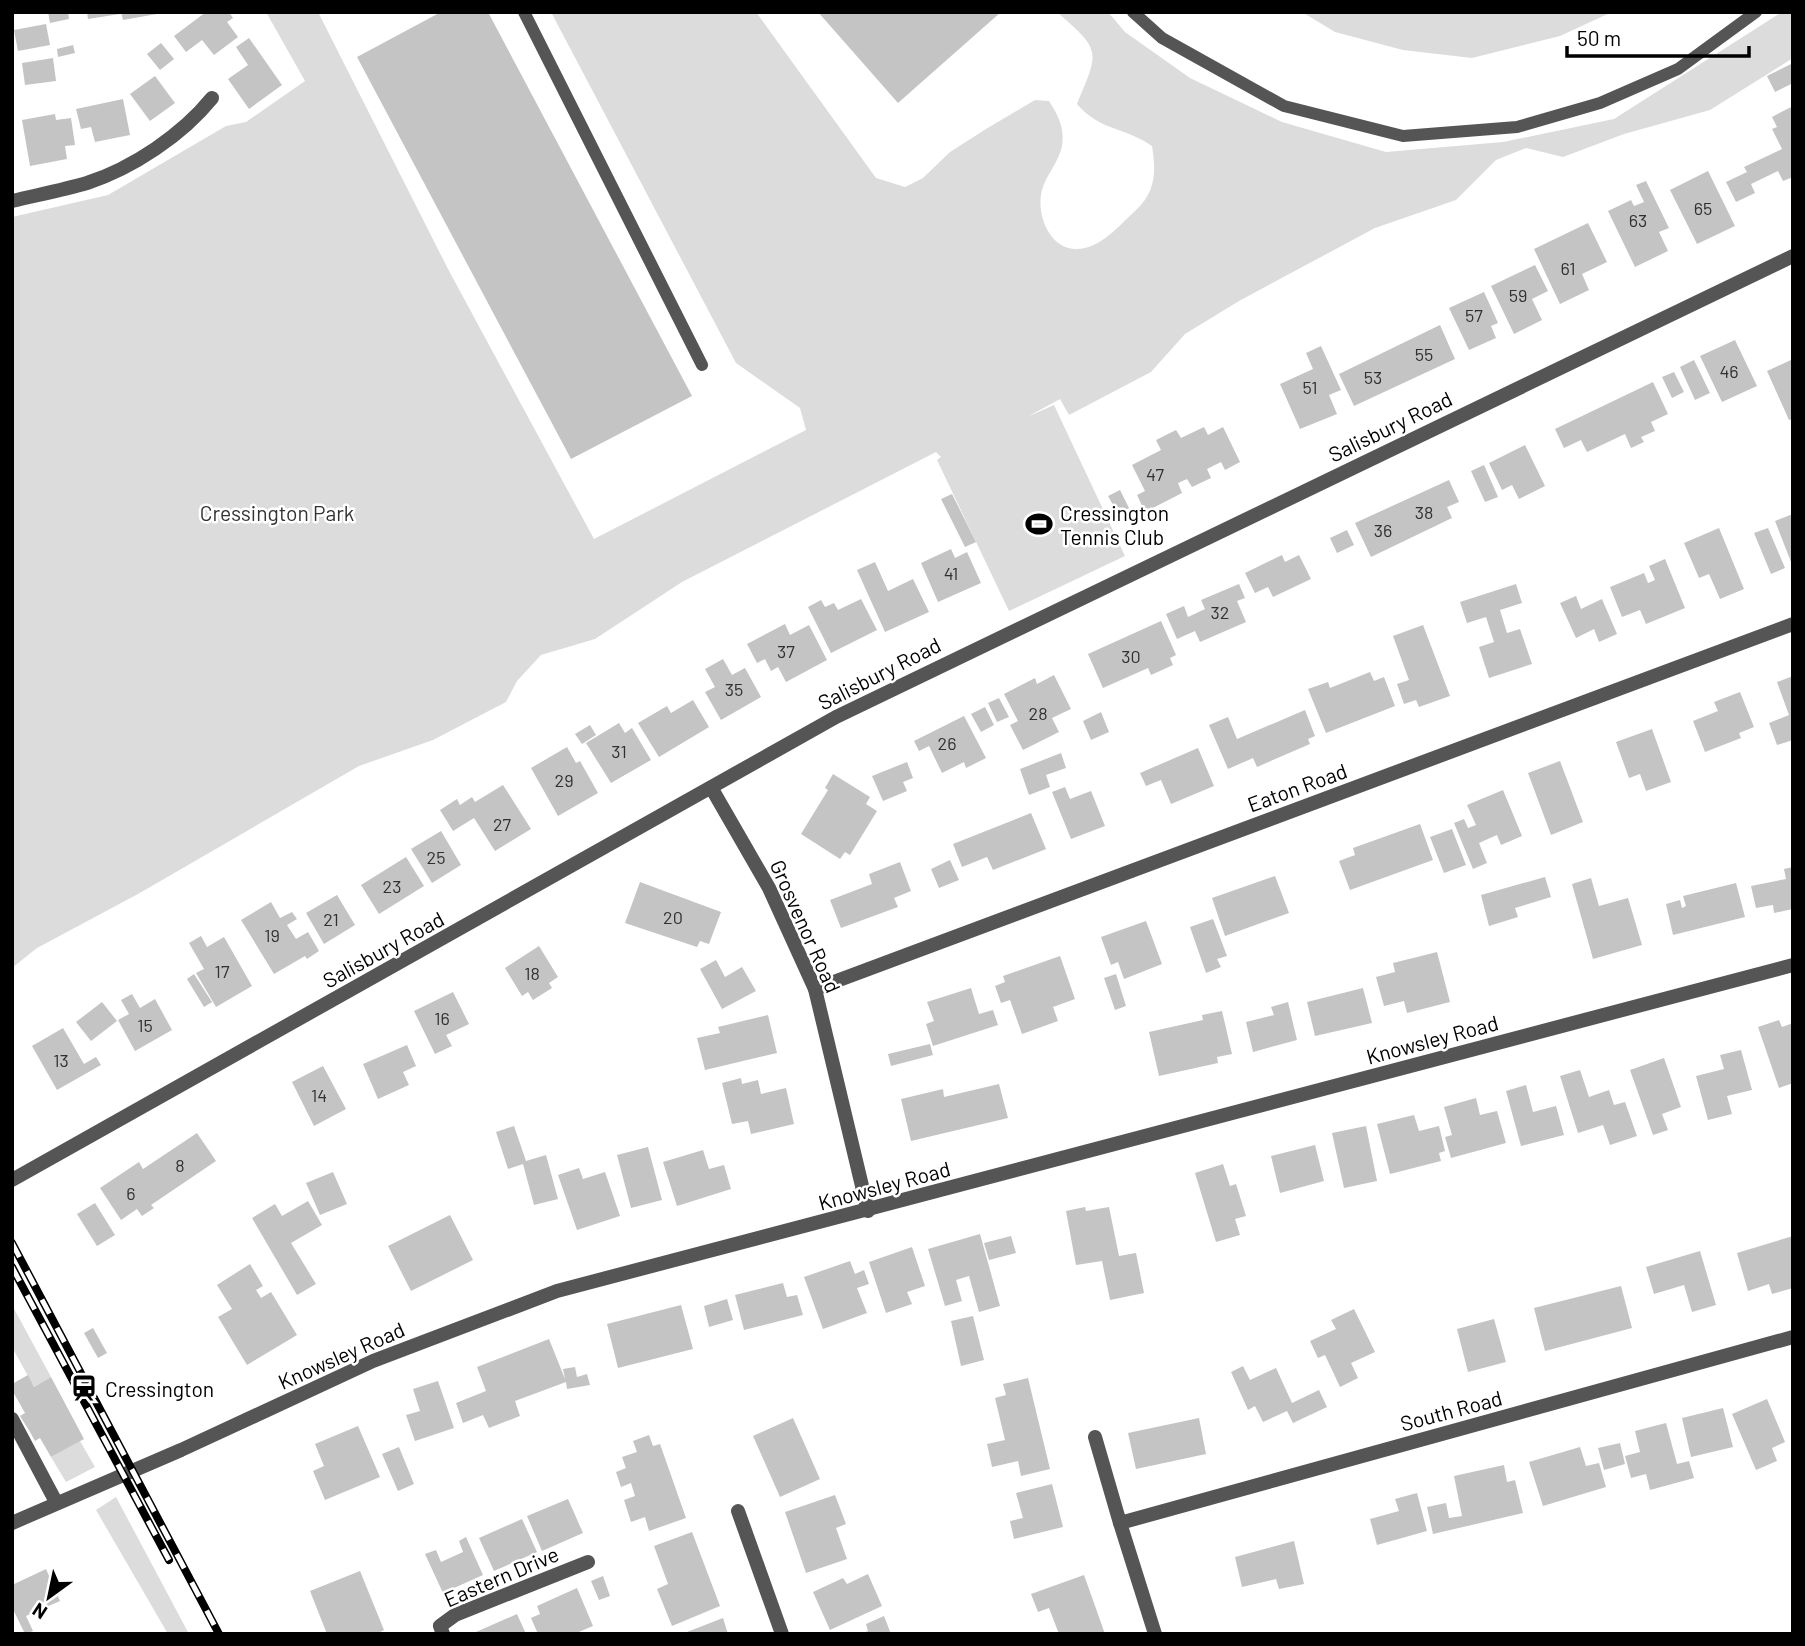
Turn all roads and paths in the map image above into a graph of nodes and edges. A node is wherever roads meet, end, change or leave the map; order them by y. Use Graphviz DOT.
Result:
graph roads {
  1 [pos="524,12"];
  2 [pos="1133,12"];
  3 [pos="1756,12"];
  4 [pos="212,98"];
  5 [pos="12,201"];
  6 [pos="1793,256"];
  7 [pos="702,365"];
  8 [pos="1793,624"];
  9 [pos="712,789"];
  10 [pos="1793,965"];
  11 [pos="815,989"];
  12 [pos="16,1178"];
  13 [pos="868,1211"];
  14 [pos="1793,1337"];
  15 [pos="12,1419"];
  16 [pos="1095,1437"];
  17 [pos="56,1503"];
  18 [pos="738,1511"];
  19 [pos="12,1523"];
  20 [pos="1120,1523"];
  21 [pos="588,1562"];
  22 [pos="443,1634"];
  23 [pos="782,1634"];
  24 [pos="1155,1634"];
  1 -- 7 [label="lane"];
  2 -- 3 [label="lane"];
  4 -- 5 [label="street"];
  6 -- 9 [label="street, Salisbury Road"];
  8 -- 11 [label="street, Eaton Road"];
  9 -- 11 [label="street, Grosvenor Road"];
  9 -- 12 [label="street, Salisbury Road"];
  10 -- 13 [label="street, Knowsley Road"];
  11 -- 13 [label="street, Grosvenor Road"];
  13 -- 17 [label="street, Knowsley Road"];
  14 -- 20 [label="street, South Road"];
  15 -- 17 [label="street"];
  16 -- 20 [label="street"];
  17 -- 19 [label="street, Knowsley Road"];
  18 -- 23 [label="street"];
  20 -- 24 [label="street"];
  21 -- 22 [label="street, Eastern Drive"];
}
